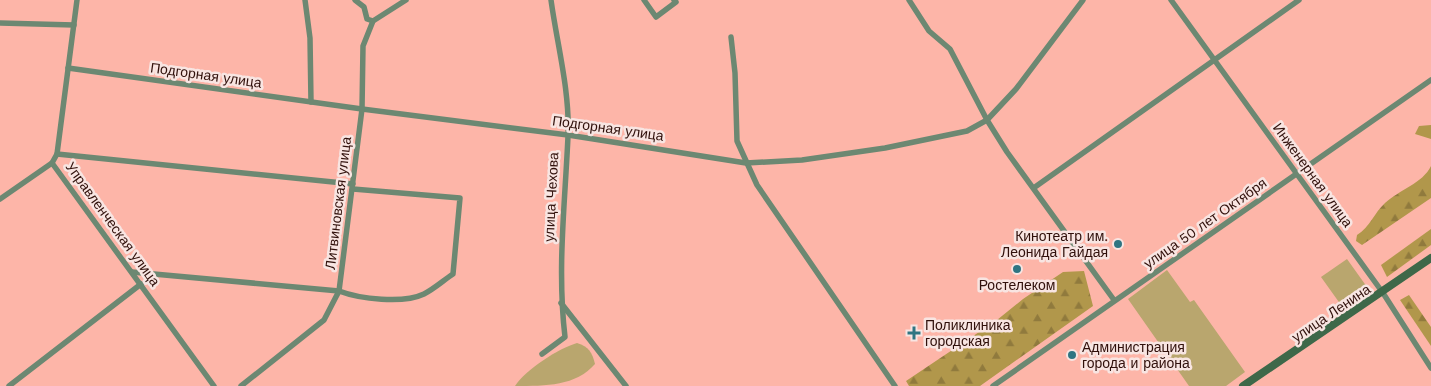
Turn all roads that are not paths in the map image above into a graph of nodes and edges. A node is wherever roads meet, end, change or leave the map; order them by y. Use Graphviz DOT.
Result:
graph roads {
  1 [pos="77,0"];
  2 [pos="305,0"];
  3 [pos="355,0"];
  4 [pos="406,0"];
  5 [pos="550,0"];
  6 [pos="644,0"];
  7 [pos="674,0"];
  8 [pos="909,0"];
  9 [pos="1083,0"];
  10 [pos="1171,0"];
  11 [pos="1299,0"];
  12 [pos="373,21"];
  13 [pos="0,23"];
  14 [pos="74,25"];
  15 [pos="731,37"];
  16 [pos="1213,60"];
  17 [pos="68,68"];
  18 [pos="1431,80"];
  19 [pos="312,102"];
  20 [pos="362,109"];
  21 [pos="987,120"];
  22 [pos="568,135"];
  23 [pos="57,154"];
  24 [pos="52,163"];
  25 [pos="746,163"];
  26 [pos="1297,175"];
  27 [pos="353,187"];
  28 [pos="1035,187"];
  29 [pos="0,199"];
  30 [pos="1431,258"];
  31 [pos="132,272"];
  32 [pos="141,284"];
  33 [pos="339,291"];
  34 [pos="1383,293"];
  35 [pos="1114,300"];
  36 [pos="561,302"];
  37 [pos="542,354"];
  38 [pos="1431,368"];
  39 [pos="9,386"];
  40 [pos="214,386"];
  41 [pos="241,386"];
  42 [pos="626,386"];
  43 [pos="896,386"];
  44 [pos="993,386"];
  45 [pos="1243,386"];
  1 -- 14 [label="street, Управленческая улица"];
  2 -- 19 [label="street"];
  3 -- 12 [label="street"];
  4 -- 12 [label="street"];
  5 -- 22 [label="street, улица Чехова"];
  6 -- 7 [label="street"];
  8 -- 21 [label="street"];
  9 -- 21 [label="street, Подгорная улица"];
  10 -- 16 [label="street, Инженерная улица"];
  11 -- 16 [label="street"];
  12 -- 20 [label="street, Литвиновская улица"];
  13 -- 14 [label="street"];
  14 -- 17 [label="street, Управленческая улица"];
  15 -- 25 [label="street"];
  16 -- 26 [label="street, Инженерная улица"];
  16 -- 28 [label="street"];
  17 -- 19 [label="street, Подгорная улица"];
  17 -- 23 [label="street, Управленческая улица"];
  18 -- 26 [label="street, улица 50 лет Октября"];
  19 -- 20 [label="street, Подгорная улица"];
  20 -- 22 [label="street, Подгорная улица"];
  20 -- 27 [label="street, Литвиновская улица"];
  21 -- 25 [label="street, Подгорная улица"];
  21 -- 28 [label="street"];
  22 -- 25 [label="street, Подгорная улица"];
  22 -- 36 [label="street, улица Чехова"];
  23 -- 24 [label="street, Управленческая улица"];
  23 -- 27 [label="street"];
  24 -- 29 [label="street"];
  24 -- 31 [label="street, Управленческая улица"];
  25 -- 43 [label="street"];
  26 -- 34 [label="street, Инженерная улица"];
  26 -- 35 [label="street, улица 50 лет Октября"];
  27 -- 33 [label="street, Литвиновская улица"];
  27 -- 33 [label="street"];
  28 -- 35 [label="street"];
  30 -- 34 [label="main road, улица Ленина"];
  31 -- 32 [label="street, Управленческая улица"];
  31 -- 33 [label="street"];
  32 -- 39 [label="street"];
  32 -- 40 [label="street, Управленческая улица"];
  33 -- 41 [label="street, Литвиновская улица"];
  34 -- 38 [label="street, Инженерная улица"];
  34 -- 45 [label="main road, улица Ленина"];
  35 -- 44 [label="street, улица 50 лет Октября"];
  36 -- 37 [label="street, улица Чехова"];
  36 -- 42 [label="street"];
}
